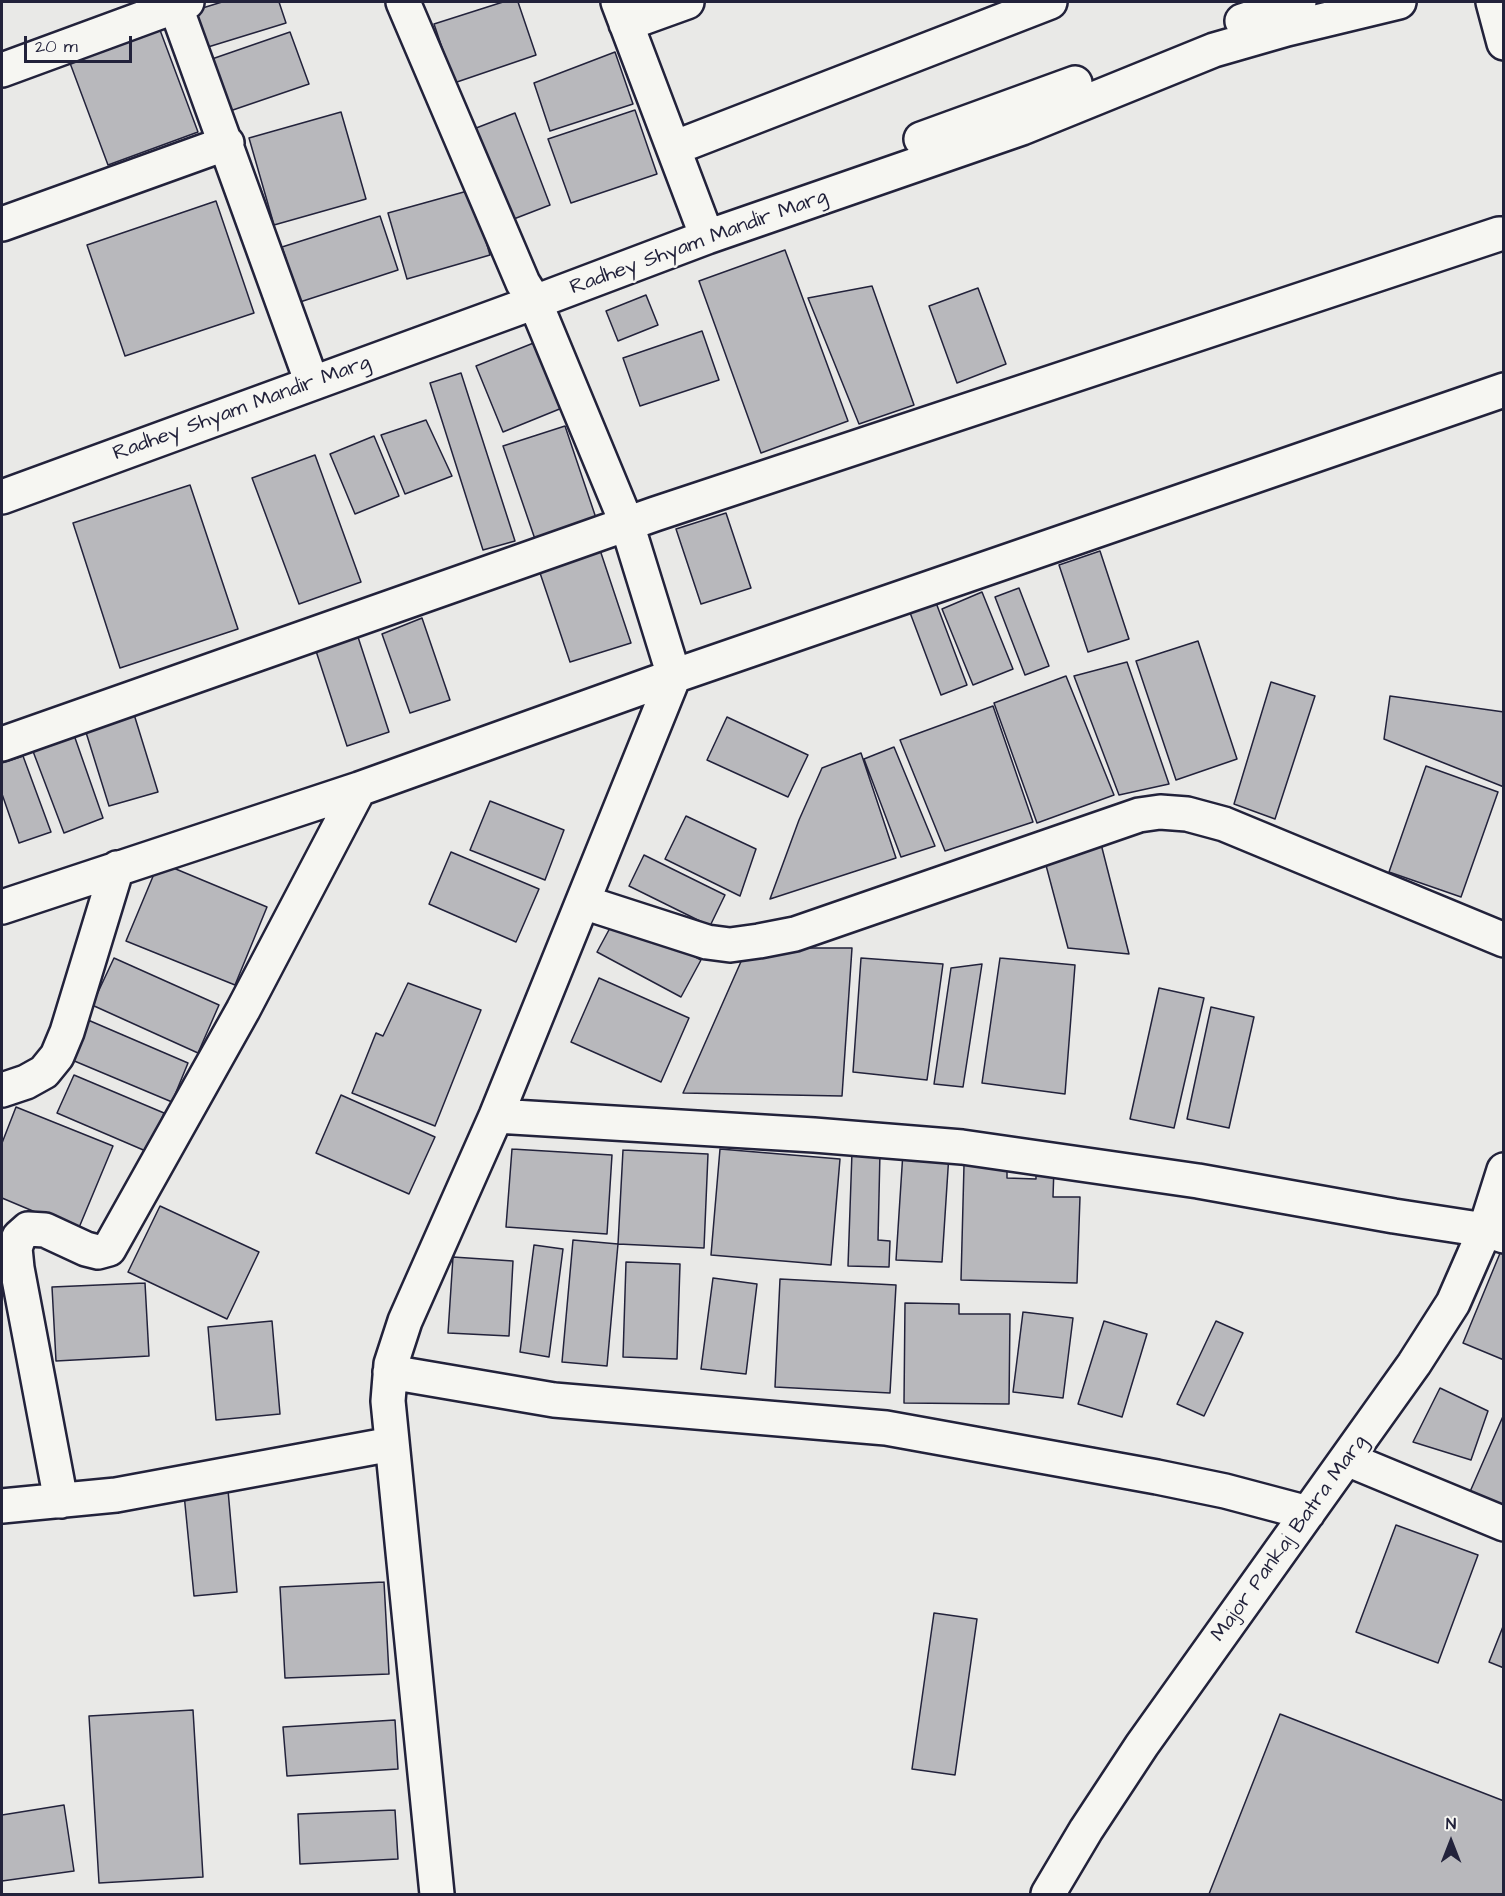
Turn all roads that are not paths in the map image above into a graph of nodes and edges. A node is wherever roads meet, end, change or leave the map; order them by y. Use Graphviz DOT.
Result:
graph roads {
  1 [pos="403,2"];
  2 [pos="687,2"];
  3 [pos="1050,2"];
  4 [pos="1299,2"];
  5 [pos="1400,2"];
  6 [pos="1493,2"];
  7 [pos="179,3"];
  8 [pos="622,13"];
  9 [pos="1503,43"];
  10 [pos="2,70"];
  11 [pos="227,143"];
  12 [pos="674,148"];
  13 [pos="2,224"];
  14 [pos="704,229"];
  15 [pos="1503,234"];
  16 [pos="529,293"];
  17 [pos="308,373"];
  18 [pos="1503,390"];
  19 [pos="2,479"];
  20 [pos="2,496"];
  21 [pos="627,524"];
  22 [pos="674,676"];
  23 [pos="2,744"];
  24 [pos="359,789"];
  25 [pos="117,868"];
  26 [pos="583,902"];
  27 [pos="2,907"];
  28 [pos="1503,940"];
  29 [pos="2,1090"];
  30 [pos="496,1116"];
  31 [pos="1503,1170"];
  32 [pos="1494,1233"];
  33 [pos="390,1372"];
  34 [pos="392,1444"];
  35 [pos="1347,1459"];
  36 [pos="61,1501"];
  37 [pos="2,1506"];
  38 [pos="1308,1513"];
  39 [pos="1503,1524"];
  40 [pos="437,1894"];
  41 [pos="1048,1894"];
  1 -- 16 [label="street"];
  2 -- 8 [label="street"];
  3 -- 12 [label="street"];
  4 -- 14 [label="street, Radhey Shyam Mandir Marg"];
  5 -- 14 [label="street, Radhey Shyam Mandir Marg"];
  6 -- 9 [label="street"];
  7 -- 10 [label="street"];
  7 -- 11 [label="street"];
  8 -- 12 [label="street"];
  11 -- 13 [label="street"];
  11 -- 17 [label="street"];
  12 -- 14 [label="street"];
  14 -- 16 [label="street, Radhey Shyam Mandir Marg"];
  15 -- 21 [label="street"];
  16 -- 17 [label="street, Radhey Shyam Mandir Marg"];
  16 -- 21 [label="street"];
  17 -- 19 [label="street, Radhey Shyam Mandir Marg"];
  17 -- 20 [label="street, Radhey Shyam Mandir Marg"];
  18 -- 22 [label="street"];
  21 -- 22 [label="street"];
  21 -- 23 [label="street"];
  22 -- 24 [label="street"];
  22 -- 26 [label="street"];
  24 -- 25 [label="street"];
  24 -- 36 [label="street"];
  25 -- 27 [label="street"];
  25 -- 29 [label="street"];
  26 -- 28 [label="street"];
  26 -- 30 [label="street"];
  30 -- 32 [label="street"];
  30 -- 33 [label="street"];
  31 -- 32 [label="street, Major Pankaj Batra Marg"];
  32 -- 35 [label="street, Major Pankaj Batra Marg"];
  33 -- 34 [label="street"];
  33 -- 38 [label="street"];
  34 -- 36 [label="street"];
  34 -- 40 [label="street"];
  35 -- 38 [label="street, Major Pankaj Batra Marg"];
  35 -- 39 [label="street"];
  36 -- 37 [label="street"];
  38 -- 41 [label="street, Major Pankaj Batra Marg"];
}
